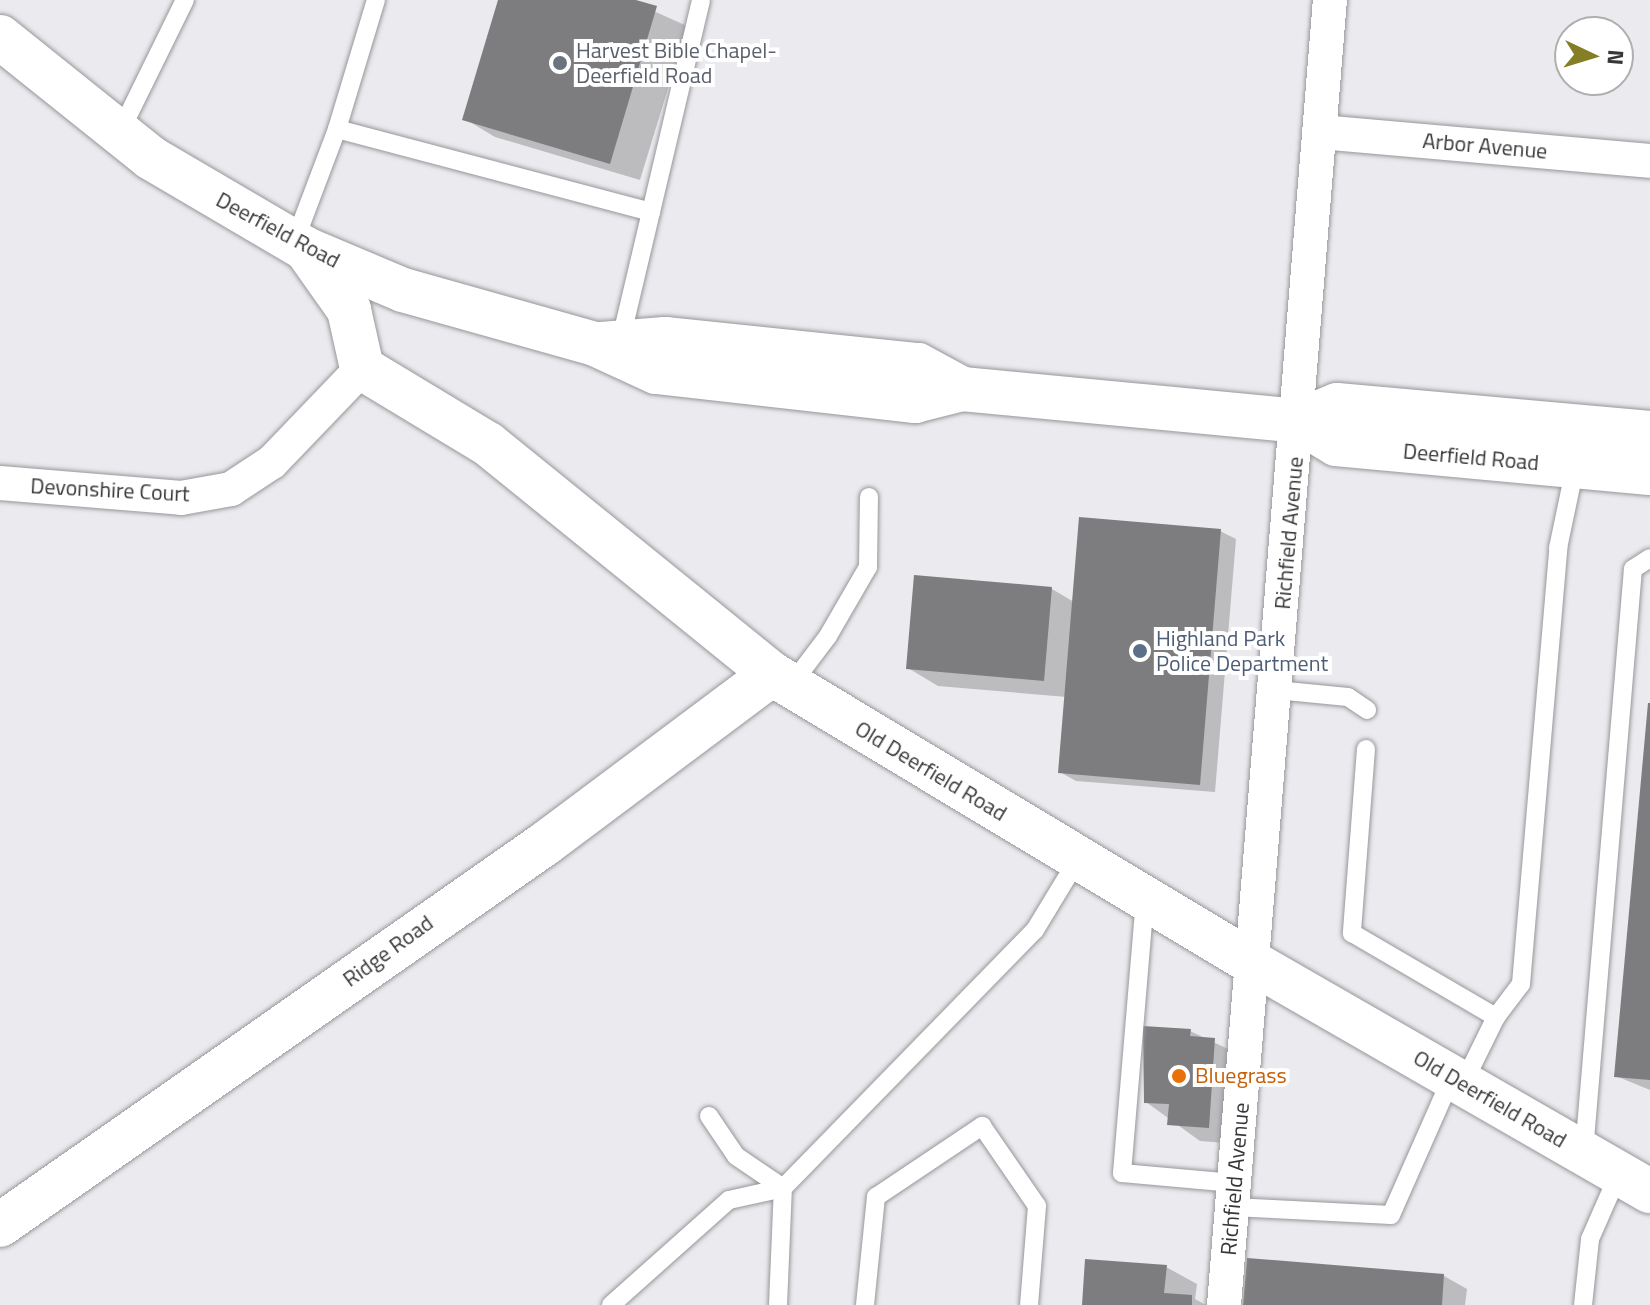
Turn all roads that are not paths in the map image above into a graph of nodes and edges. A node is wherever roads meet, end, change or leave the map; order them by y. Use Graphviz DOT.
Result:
graph roads {
  1 [pos="185,0"];
  2 [pos="376,0"];
  3 [pos="701,0"];
  4 [pos="1330,0"];
  5 [pos="0,37"];
  6 [pos="337,129"];
  7 [pos="1320,132"];
  8 [pos="119,134"];
  9 [pos="1650,161"];
  10 [pos="651,212"];
  11 [pos="300,246"];
  12 [pos="607,344"];
  13 [pos="362,368"];
  14 [pos="1298,421"];
  15 [pos="1650,433"];
  16 [pos="1575,467"];
  17 [pos="1650,473"];
  18 [pos="0,483"];
  19 [pos="869,497"];
  20 [pos="1650,558"];
  21 [pos="781,680"];
  22 [pos="1276,690"];
  23 [pos="1367,710"];
  24 [pos="1366,749"];
  25 [pos="1078,859"];
  26 [pos="1145,899"];
  27 [pos="1253,963"];
  28 [pos="1496,1017"];
  29 [pos="1458,1080"];
  30 [pos="709,1116"];
  31 [pos="1618,1172"];
  32 [pos="783,1188"];
  33 [pos="1233,1195"];
  34 [pos="0,1225"];
  35 [pos="611,1305"];
  36 [pos="778,1305"];
  37 [pos="865,1305"];
  38 [pos="1029,1305"];
  39 [pos="1224,1305"];
  40 [pos="1583,1305"];
  1 -- 8 [label="lane"];
  2 -- 6 [label="lane"];
  3 -- 10 [label="lane"];
  4 -- 7 [label="street, Richfield Avenue"];
  5 -- 8 [label="street, Deerfield Road"];
  6 -- 10 [label="lane"];
  6 -- 11 [label="lane"];
  7 -- 9 [label="street, Arbor Avenue"];
  7 -- 14 [label="street, Richfield Avenue"];
  8 -- 11 [label="street, Deerfield Road"];
  10 -- 12 [label="lane"];
  11 -- 12 [label="street, Deerfield Road"];
  11 -- 13 [label="street"];
  12 -- 14 [label="street, Deerfield Road"];
  13 -- 18 [label="street, Devonshire Court"];
  13 -- 21 [label="street, Old Deerfield Road"];
  14 -- 15 [label="street, Deerfield Road"];
  14 -- 16 [label="street, Deerfield Road"];
  14 -- 22 [label="street, Richfield Avenue"];
  16 -- 17 [label="street, Deerfield Road"];
  16 -- 28 [label="lane"];
  19 -- 21 [label="lane"];
  20 -- 31 [label="lane"];
  21 -- 25 [label="street, Old Deerfield Road"];
  21 -- 34 [label="street, Ridge Road"];
  22 -- 23 [label="lane"];
  22 -- 27 [label="street, Richfield Avenue"];
  24 -- 28 [label="lane"];
  25 -- 26 [label="street, Old Deerfield Road"];
  25 -- 32 [label="lane"];
  26 -- 27 [label="street, Old Deerfield Road"];
  26 -- 33 [label="lane"];
  27 -- 29 [label="street, Old Deerfield Road"];
  27 -- 33 [label="street, Richfield Avenue"];
  28 -- 29 [label="lane"];
  29 -- 31 [label="street, Old Deerfield Road"];
  29 -- 33 [label="lane"];
  30 -- 32 [label="lane"];
  31 -- 40 [label="lane"];
  32 -- 35 [label="lane"];
  32 -- 36 [label="lane"];
  33 -- 39 [label="street, Richfield Avenue"];
  37 -- 38 [label="lane"];
}
